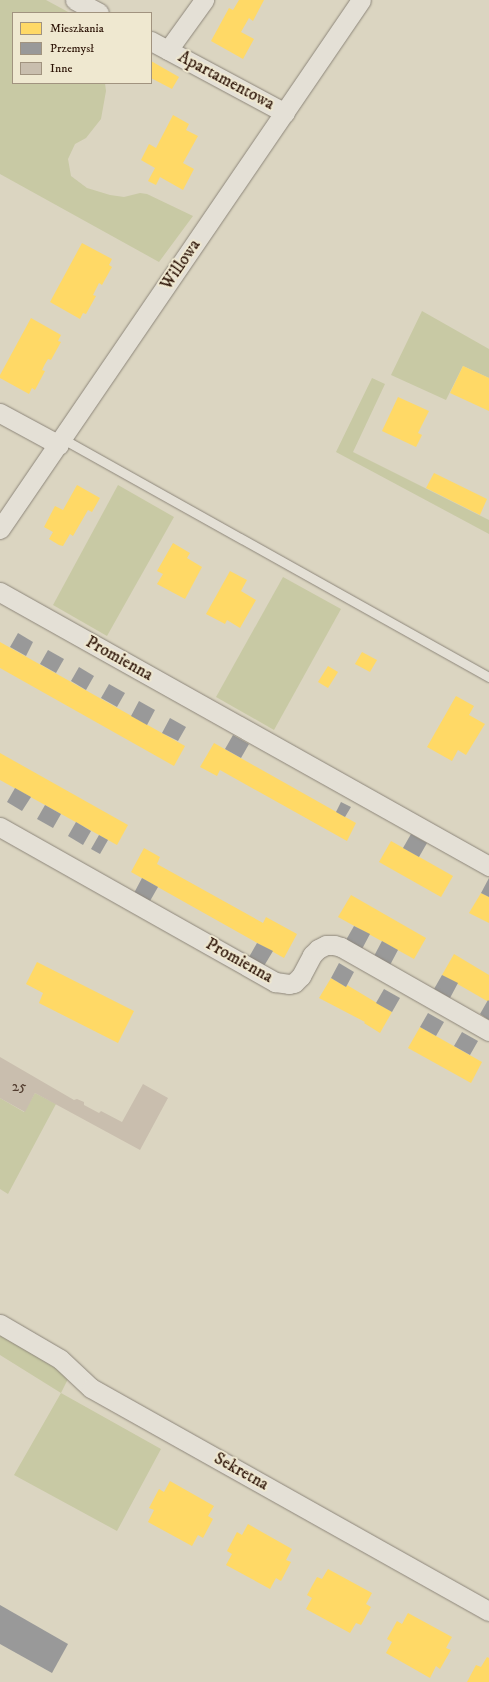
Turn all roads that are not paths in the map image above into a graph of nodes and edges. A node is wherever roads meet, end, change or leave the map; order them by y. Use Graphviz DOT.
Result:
graph roads {
  1 [pos="75,0"];
  2 [pos="204,0"];
  3 [pos="361,0"];
  4 [pos="97,12"];
  5 [pos="152,42"];
  6 [pos="168,50"];
  7 [pos="285,113"];
  8 [pos="0,413"];
  9 [pos="61,442"];
  10 [pos="0,529"];
  11 [pos="0,592"];
  12 [pos="489,677"];
  13 [pos="0,827"];
  14 [pos="489,866"];
  15 [pos="489,1031"];
  16 [pos="0,1324"];
  17 [pos="489,1611"];
  1 -- 4 [label="street"];
  2 -- 6 [label="street, Apartamentowa"];
  3 -- 7 [label="street, Willowa"];
  5 -- 6 [label="street, Apartamentowa"];
  6 -- 7 [label="street, Apartamentowa"];
  7 -- 9 [label="street, Willowa"];
  8 -- 9 [label="street"];
  9 -- 10 [label="street, Willowa"];
  9 -- 12 [label="lane"];
  11 -- 14 [label="street, Promienna"];
  13 -- 15 [label="street, Promienna"];
  16 -- 17 [label="street, Sekretna"];
}
